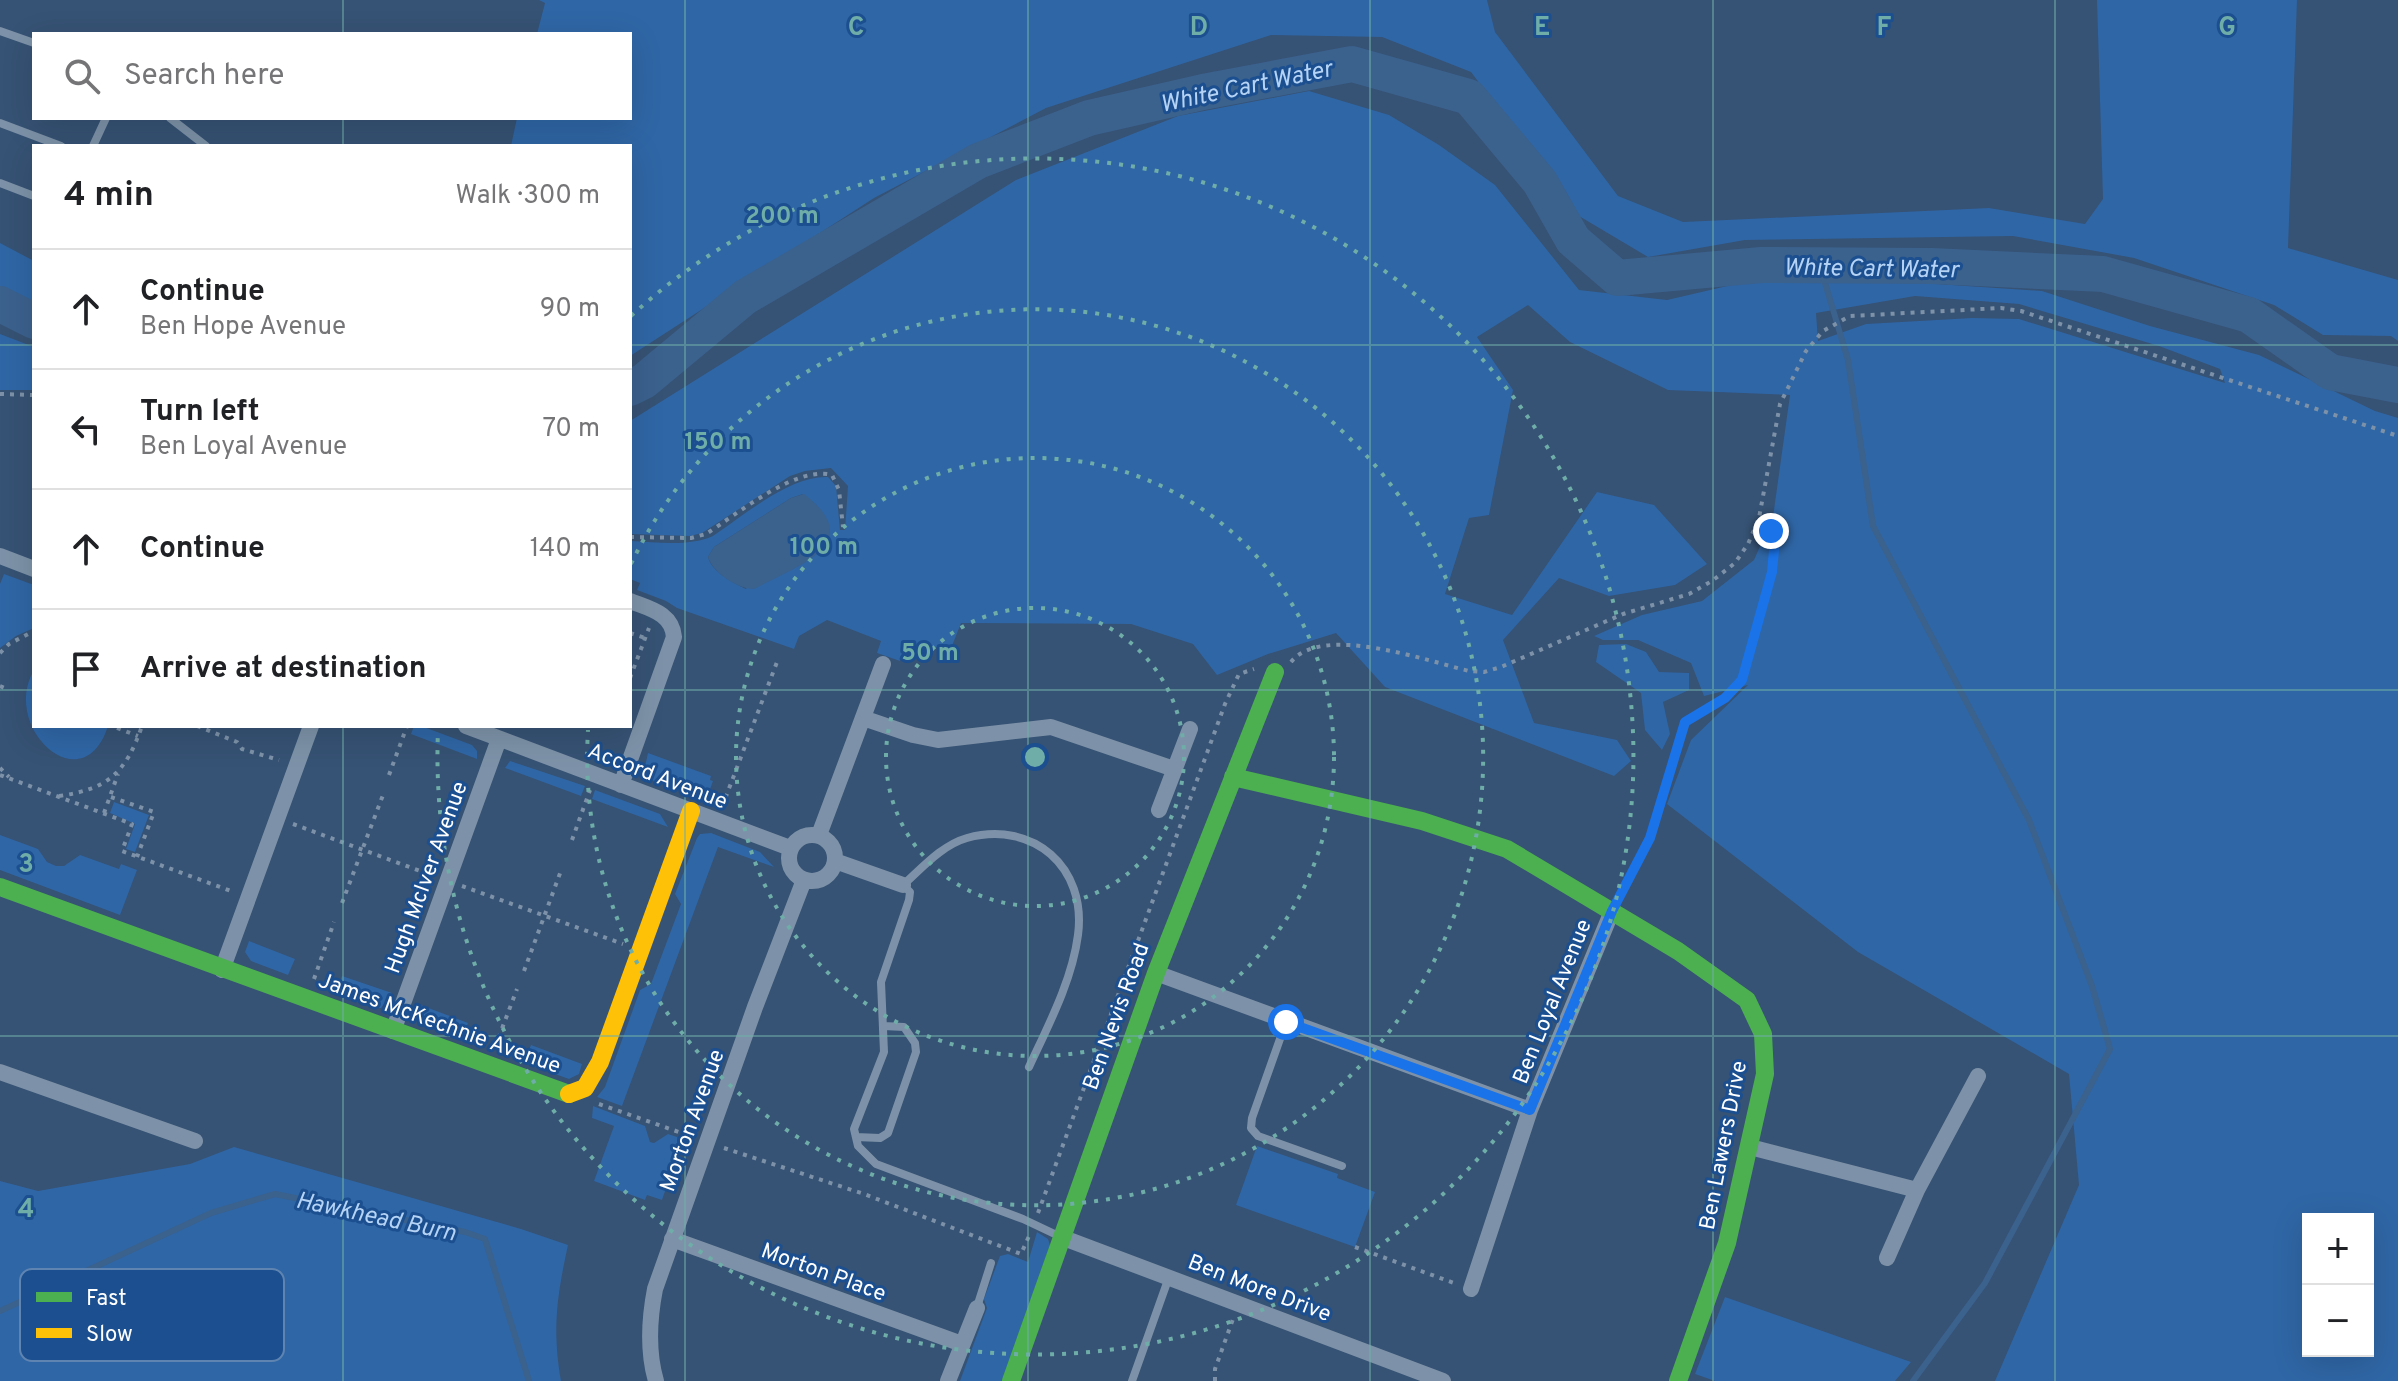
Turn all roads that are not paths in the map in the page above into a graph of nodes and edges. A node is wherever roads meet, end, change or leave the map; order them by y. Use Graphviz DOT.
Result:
graph roads {
  1 [pos="0,31"];
  2 [pos="32,42"];
  3 [pos="105,120"];
  4 [pos="173,120"];
  5 [pos="0,123"];
  6 [pos="56,144"];
  7 [pos="94,144"];
  8 [pos="203,144"];
  9 [pos="0,183"];
  10 [pos="32,195"];
  11 [pos="0,556"];
  12 [pos="32,568"];
  13 [pos="632,602"];
  14 [pos="883,664"];
  15 [pos="1275,672"];
  16 [pos="863,718"];
  17 [pos="310,728"];
  18 [pos="471,728"];
  19 [pos="1190,729"];
  20 [pos="499,739"];
  21 [pos="1174,769"];
  22 [pos="1233,777"];
  23 [pos="621,785"];
  24 [pos="1159,810"];
  25 [pos="691,811"];
  26 [pos="819,835"];
  27 [pos="790,848"];
  28 [pos="835,861"];
  29 [pos="804,880"];
  30 [pos="903,885"];
  31 [pos="0,887"];
  32 [pos="1612,911"];
  33 [pos="222,970"];
  34 [pos="1156,973"];
  35 [pos="1286,1022"];
  36 [pos="884,1026"];
  37 [pos="393,1031"];
  38 [pos="1029,1067"];
  39 [pos="0,1072"];
  40 [pos="1978,1076"];
  41 [pos="1530,1110"];
  42 [pos="856,1137"];
  43 [pos="195,1141"];
  44 [pos="1750,1147"];
  45 [pos="1342,1166"];
  46 [pos="1917,1190"];
  47 [pos="1061,1237"];
  48 [pos="672,1239"];
  49 [pos="1887,1258"];
  50 [pos="991,1263"];
  51 [pos="1170,1276"];
  52 [pos="1471,1289"];
  53 [pos="977,1308"];
  54 [pos="962,1344"];
  55 [pos="656,1381"];
  56 [pos="948,1381"];
  57 [pos="1011,1381"];
  58 [pos="1132,1381"];
  59 [pos="1443,1381"];
  60 [pos="1678,1381"];
  1 -- 2 [label="lane"];
  3 -- 7 [label="lane"];
  4 -- 8 [label="lane"];
  5 -- 6 [label="lane"];
  9 -- 10 [label="lane"];
  11 -- 12 [label="street"];
  13 -- 23 [label="street"];
  14 -- 16 [label="street"];
  15 -- 22 [label="street, Ben Nevis Road"];
  16 -- 21 [label="street"];
  16 -- 26 [label="street"];
  17 -- 33 [label="street"];
  18 -- 20 [label="street, Accord Avenue"];
  19 -- 21 [label="street"];
  20 -- 23 [label="street, Accord Avenue"];
  20 -- 37 [label="street, Hugh McIver Avenue"];
  21 -- 24 [label="street"];
  22 -- 32 [label="street, Ben Lawers Drive"];
  22 -- 34 [label="street, Ben Nevis Road"];
  23 -- 25 [label="street, Accord Avenue"];
  25 -- 27 [label="street, Accord Avenue"];
  25 -- 37 [label="street, James McKechnie Avenue"];
  26 -- 27 [label="street"];
  26 -- 28 [label="street"];
  27 -- 29 [label="street"];
  28 -- 29 [label="street"];
  28 -- 30 [label="street"];
  29 -- 48 [label="street, Morton Avenue"];
  30 -- 36 [label="lane"];
  30 -- 38 [label="lane"];
  31 -- 33 [label="street, James McKechnie Avenue"];
  32 -- 41 [label="street, Ben Loyal Avenue"];
  32 -- 44 [label="street, Ben Lawers Drive"];
  33 -- 37 [label="street, James McKechnie Avenue"];
  34 -- 35 [label="street"];
  34 -- 47 [label="street, Ben Nevis Road"];
  35 -- 41 [label="street"];
  35 -- 45 [label="lane"];
  36 -- 42 [label="lane"];
  36 -- 42 [label="lane"];
  39 -- 43 [label="street"];
  40 -- 46 [label="street"];
  41 -- 52 [label="street, Ben Loyal Avenue"];
  42 -- 47 [label="lane"];
  44 -- 46 [label="street"];
  44 -- 60 [label="street, Ben Lawers Drive"];
  46 -- 49 [label="street"];
  47 -- 51 [label="street, Ben More Drive"];
  47 -- 57 [label="street, Ben Nevis Road"];
  48 -- 54 [label="street, Morton Place"];
  48 -- 55 [label="street, Morton Avenue"];
  50 -- 53 [label="lane"];
  51 -- 58 [label="lane"];
  51 -- 59 [label="street, Ben More Drive"];
  53 -- 54 [label="street"];
  54 -- 56 [label="street"];
}
